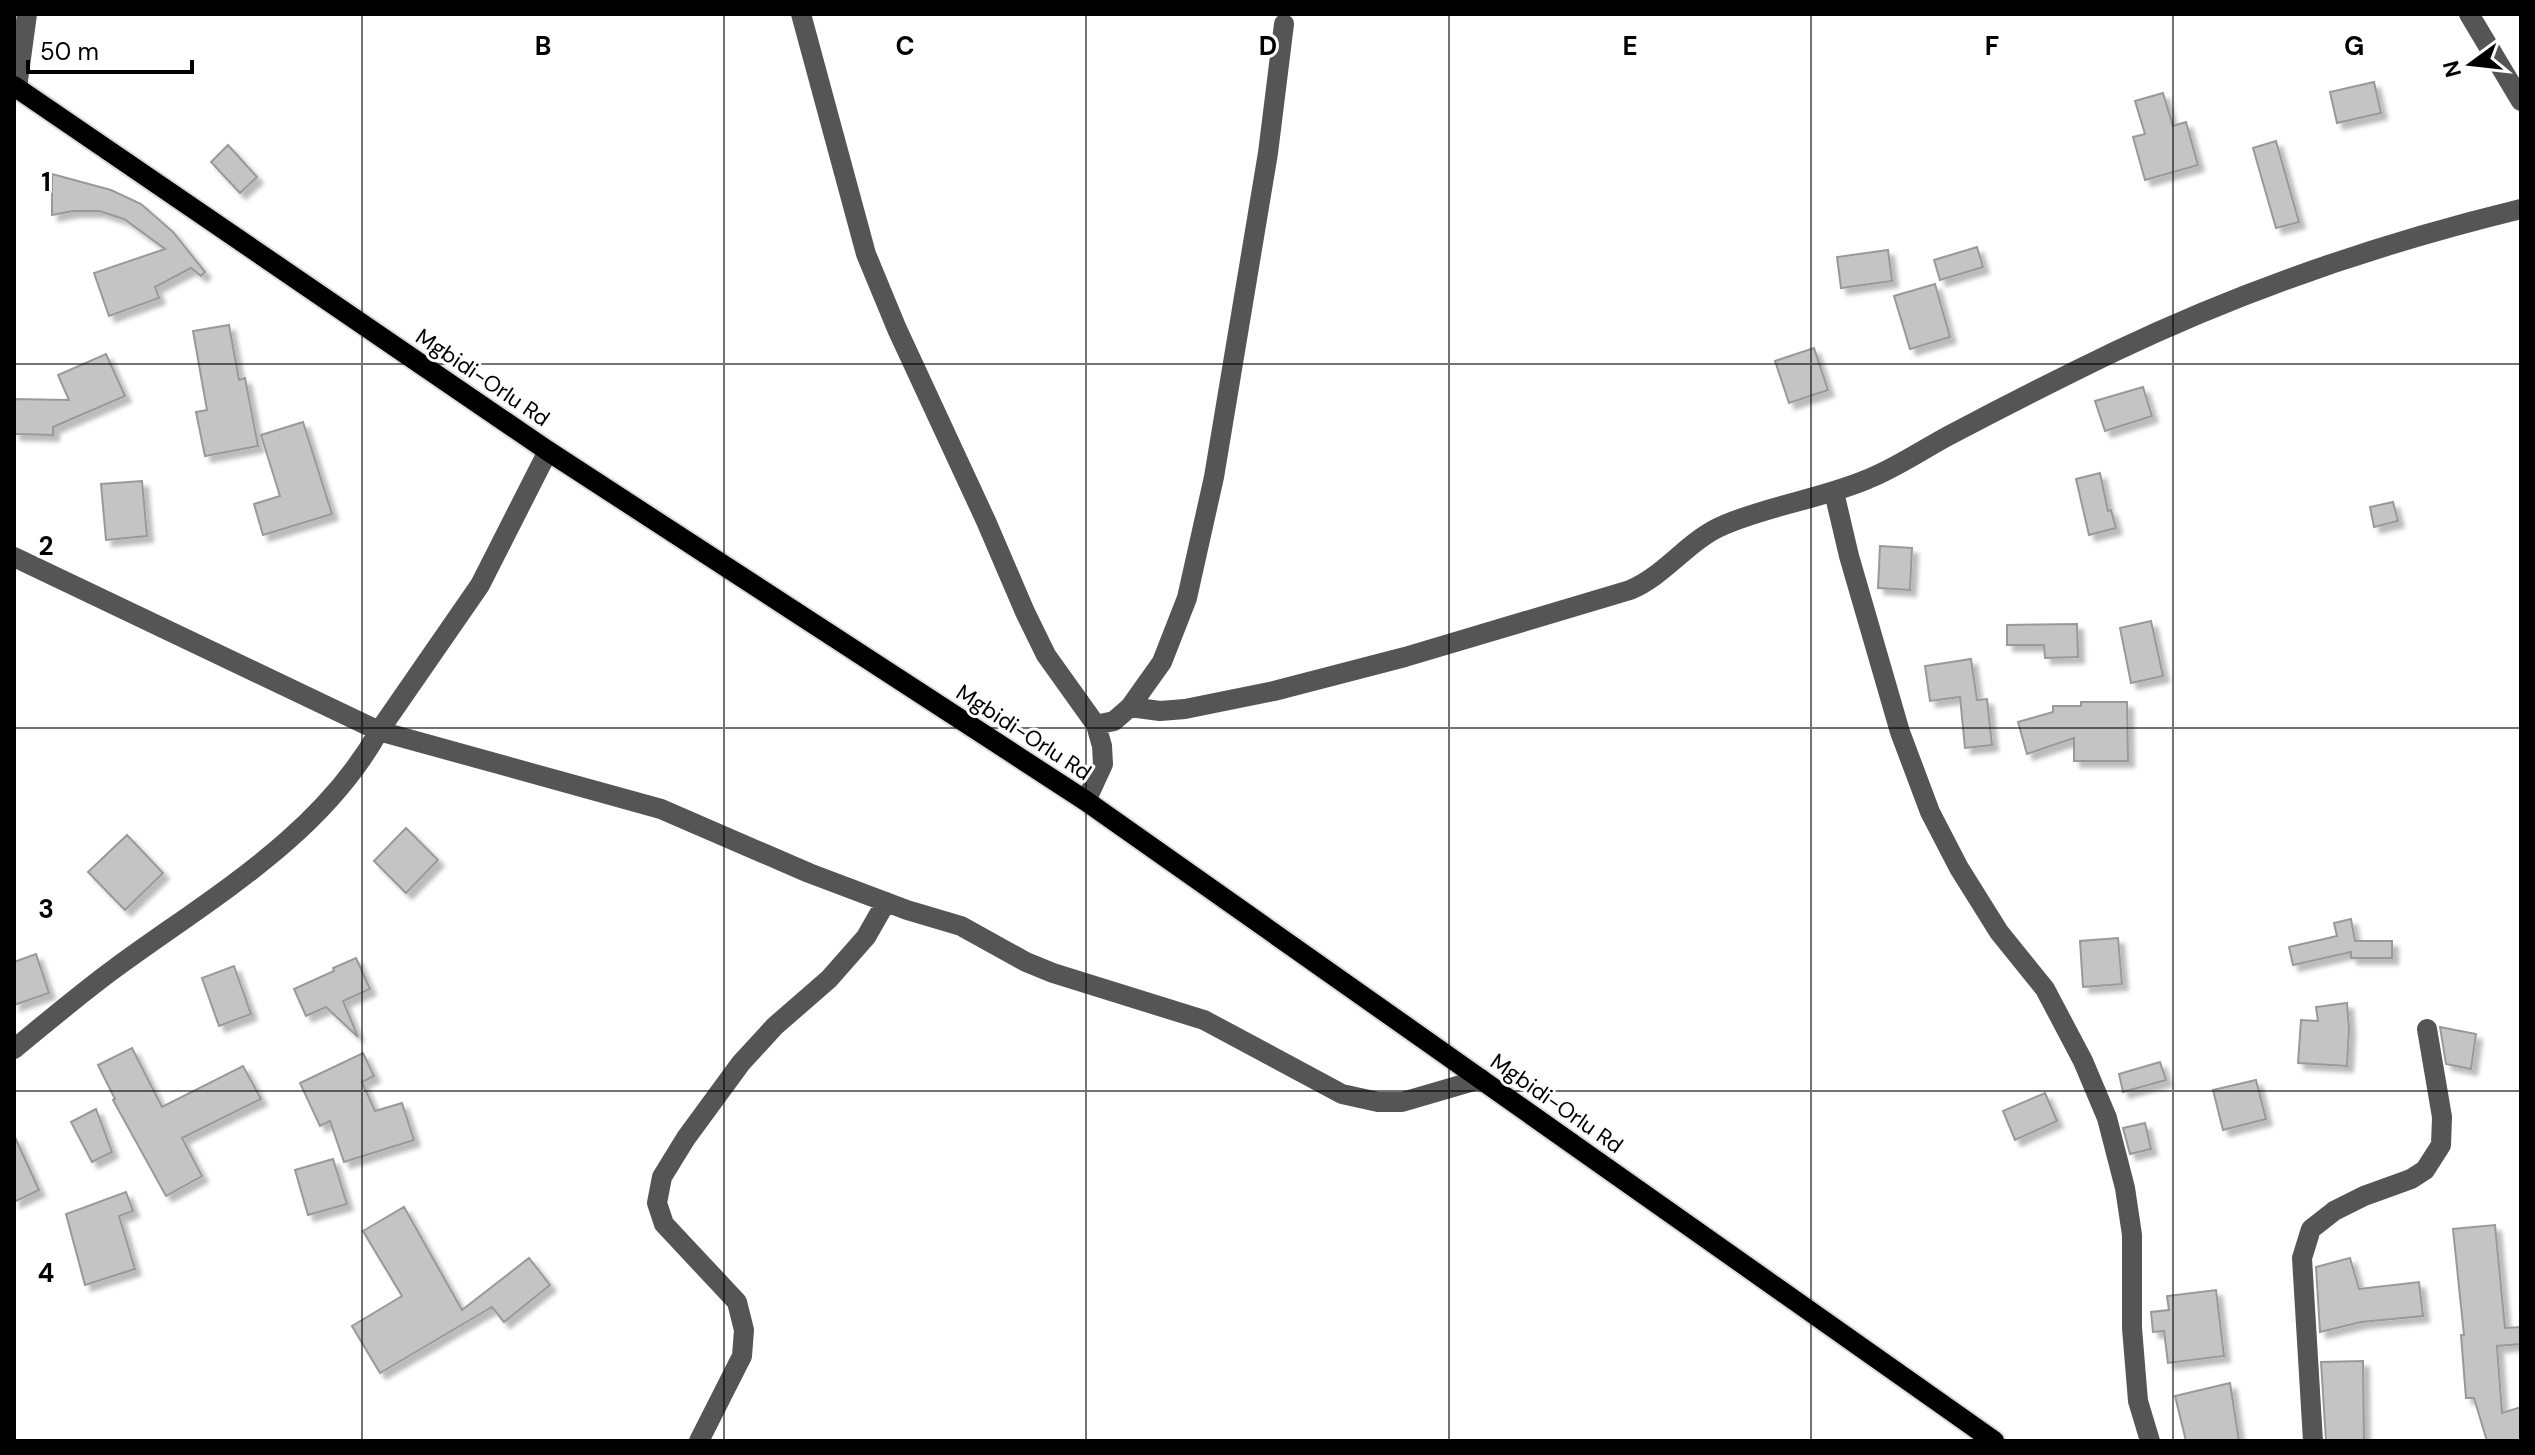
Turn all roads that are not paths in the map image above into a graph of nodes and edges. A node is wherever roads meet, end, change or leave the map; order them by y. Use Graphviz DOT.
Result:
graph roads {
  1 [pos="27,14"];
  2 [pos="801,14"];
  3 [pos="2469,14"];
  4 [pos="1284,24"];
  5 [pos="16,87"];
  6 [pos="2521,101"];
  7 [pos="2521,209"];
  8 [pos="548,451"];
  9 [pos="1834,492"];
  10 [pos="14,557"];
  11 [pos="1130,707"];
  12 [pos="1096,725"];
  13 [pos="379,731"];
  14 [pos="1086,801"];
  15 [pos="886,902"];
  16 [pos="2427,1029"];
  17 [pos="14,1049"];
  18 [pos="1481,1079"];
  19 [pos="699,1441"];
  20 [pos="1994,1441"];
  21 [pos="2150,1441"];
  22 [pos="2313,1441"];
  1 -- 5 [label="street"];
  2 -- 12 [label="street"];
  3 -- 6 [label="street"];
  4 -- 11 [label="street"];
  5 -- 8 [label="main road, Mgbidi-Orlu Rd"];
  7 -- 9 [label="street"];
  8 -- 13 [label="street"];
  8 -- 14 [label="main road, Mgbidi-Orlu Rd"];
  9 -- 11 [label="street"];
  9 -- 21 [label="street"];
  10 -- 13 [label="street"];
  11 -- 12 [label="street"];
  12 -- 14 [label="street"];
  13 -- 15 [label="street"];
  13 -- 17 [label="street"];
  14 -- 18 [label="main road, Mgbidi-Orlu Rd"];
  15 -- 18 [label="street"];
  15 -- 19 [label="street"];
  16 -- 22 [label="street"];
  18 -- 20 [label="main road, Mgbidi-Orlu Rd"];
}
